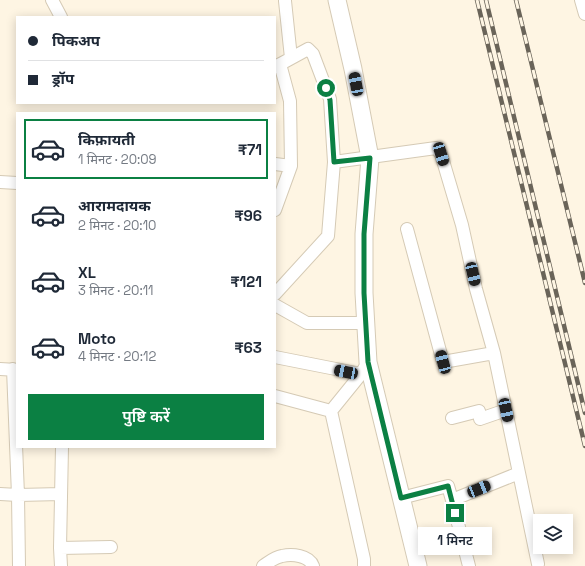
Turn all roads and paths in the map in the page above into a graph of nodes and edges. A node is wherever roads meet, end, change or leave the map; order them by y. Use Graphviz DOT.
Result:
graph roads {
  1 [pos="52,0"];
  2 [pos="285,0"];
  3 [pos="337,0"];
  4 [pos="580,0"];
  5 [pos="585,14"];
  6 [pos="60,16"];
  7 [pos="291,58"];
  8 [pos="278,65"];
  9 [pos="370,158"];
  10 [pos="334,162"];
  11 [pos="276,164"];
  12 [pos="291,166"];
  13 [pos="0,182"];
  14 [pos="16,183"];
  15 [pos="276,207"];
  16 [pos="407,229"];
  17 [pos="276,293"];
  18 [pos="276,306"];
  19 [pos="366,323"];
  20 [pos="494,353"];
  21 [pos="276,357"];
  22 [pos="365,368"];
  23 [pos="0,369"];
  24 [pos="15,369"];
  25 [pos="276,396"];
  26 [pos="506,410"];
  27 [pos="16,411"];
  28 [pos="331,411"];
  29 [pos="452,418"];
  30 [pos="17,448"];
  31 [pos="62,448"];
  32 [pos="519,473"];
  33 [pos="0,494"];
  34 [pos="61,494"];
  35 [pos="18,495"];
  36 [pos="401,498"];
  37 [pos="452,500"];
  38 [pos="111,547"];
  39 [pos="60,548"];
  40 [pos="538,564"];
  41 [pos="19,566"];
  42 [pos="61,566"];
  43 [pos="263,566"];
  44 [pos="313,566"];
  45 [pos="364,566"];
  46 [pos="418,566"];
  47 [pos="469,566"];
  1 -- 6 [label="street"];
  2 -- 7 [label="street"];
  3 -- 9 [label="street"];
  4 -- 5 [label="street"];
  7 -- 8 [label="street"];
  7 -- 10 [label="street"];
  8 -- 12 [label="street"];
  9 -- 10 [label="street"];
  9 -- 19 [label="street"];
  9 -- 20 [label="street"];
  10 -- 17 [label="street"];
  11 -- 12 [label="street"];
  12 -- 15 [label="street"];
  13 -- 14 [label="street"];
  16 -- 20 [label="street"];
  18 -- 19 [label="street"];
  19 -- 22 [label="street"];
  20 -- 26 [label="street"];
  21 -- 22 [label="street"];
  22 -- 28 [label="street"];
  22 -- 36 [label="street"];
  23 -- 24 [label="street"];
  24 -- 27 [label="street"];
  25 -- 28 [label="street"];
  26 -- 29 [label="street"];
  26 -- 32 [label="street"];
  28 -- 45 [label="street"];
  30 -- 35 [label="street"];
  31 -- 34 [label="street"];
  32 -- 37 [label="street"];
  32 -- 40 [label="street"];
  33 -- 35 [label="street"];
  34 -- 35 [label="street"];
  34 -- 39 [label="street"];
  35 -- 41 [label="street"];
  36 -- 37 [label="street"];
  36 -- 46 [label="street"];
  37 -- 47 [label="street"];
  38 -- 39 [label="street"];
  39 -- 42 [label="street"];
  43 -- 44 [label="street"];
}
